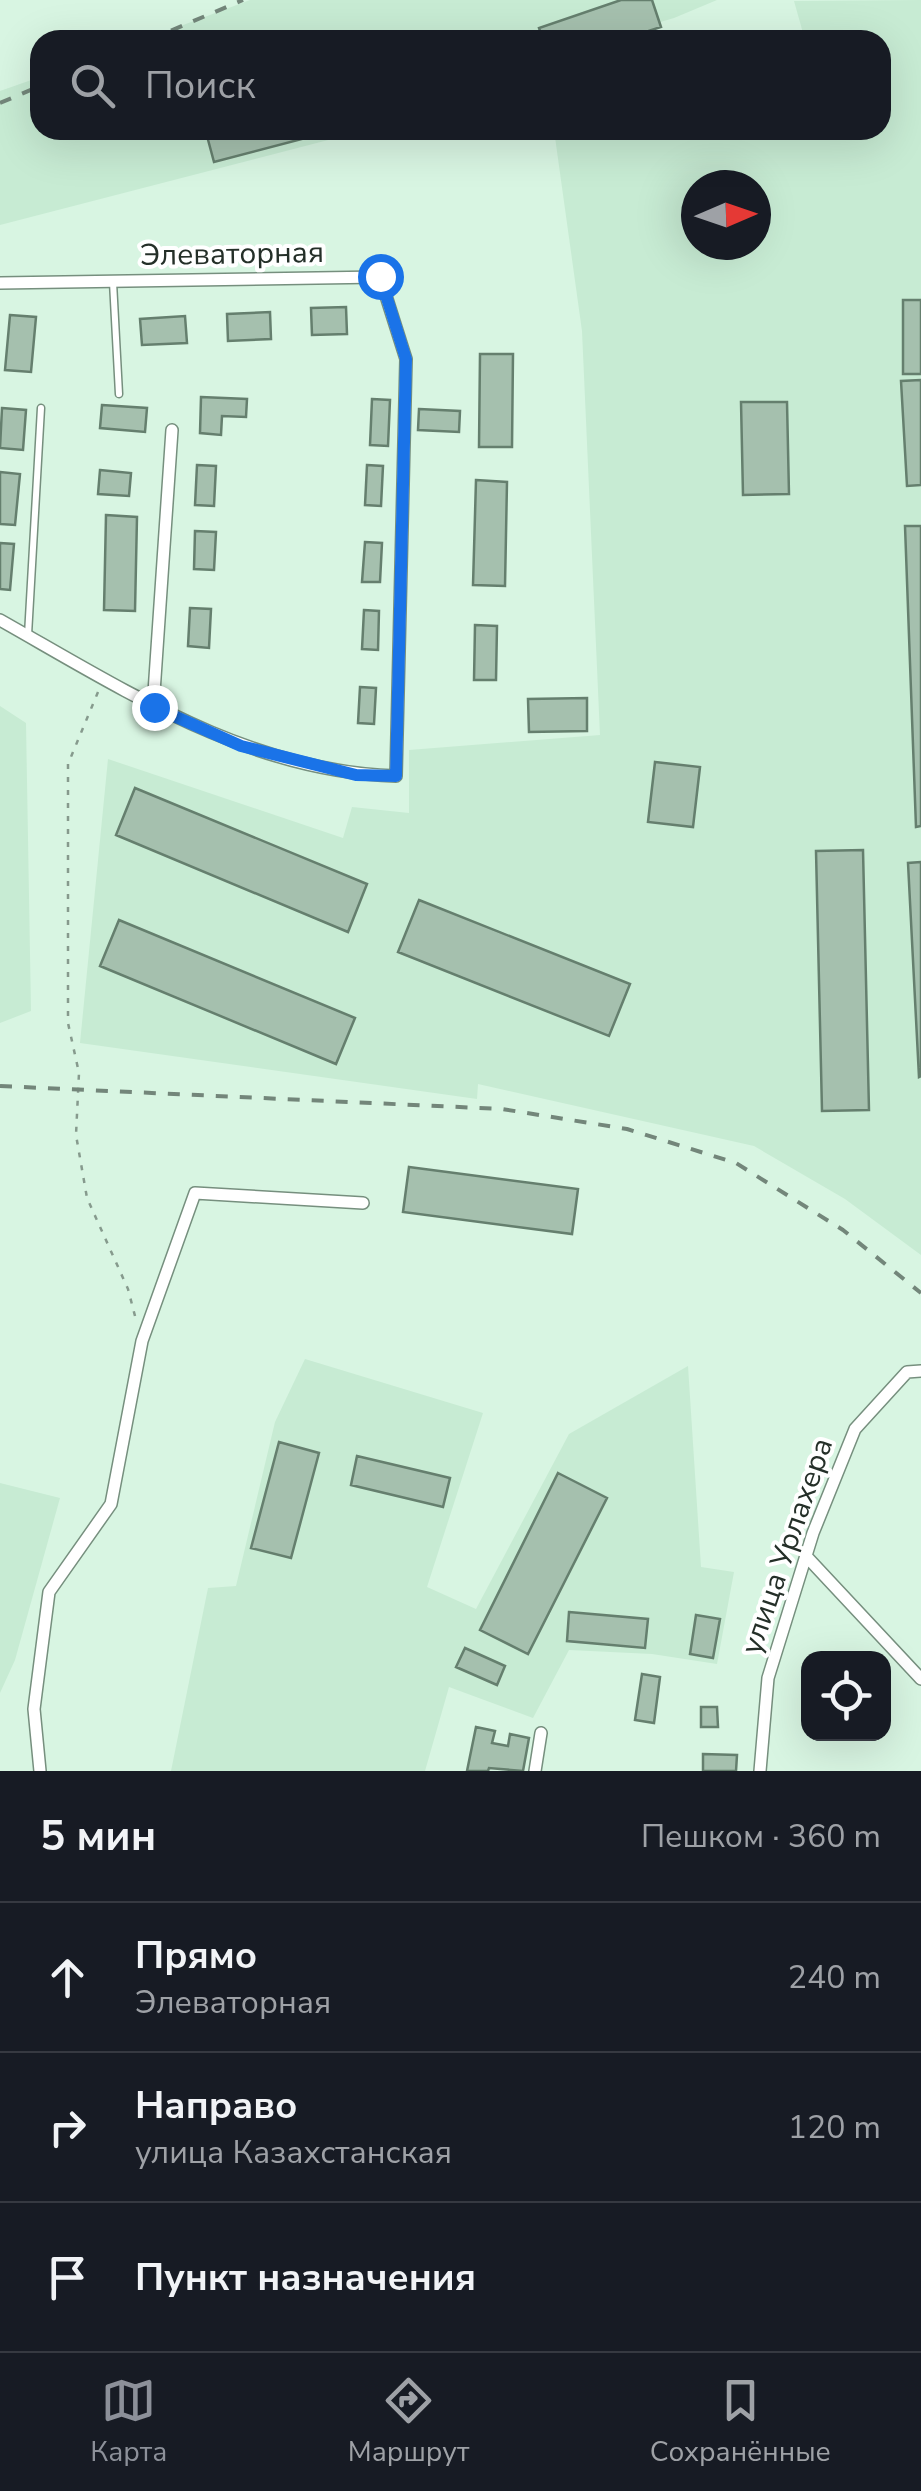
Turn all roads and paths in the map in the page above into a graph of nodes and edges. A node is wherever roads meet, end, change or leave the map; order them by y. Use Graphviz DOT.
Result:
graph roads {
  1 [pos="113,281"];
  2 [pos="0,282"];
  3 [pos="118,394"];
  4 [pos="41,408"];
  5 [pos="172,430"];
  6 [pos="0,620"];
  7 [pos="28,636"];
  8 [pos="104,679"];
  9 [pos="154,707"];
  10 [pos="363,1203"];
  11 [pos="142,1341"];
  12 [pos="921,1371"];
  13 [pos="806,1556"];
  14 [pos="921,1679"];
  15 [pos="542,1733"];
  16 [pos="40,1771"];
  17 [pos="535,1771"];
  18 [pos="760,1771"];
  1 -- 2 [label="street, Элеваторная"];
  1 -- 3 [label="lane"];
  1 -- 9 [label="street, Элеваторная"];
  4 -- 7 [label="lane"];
  5 -- 9 [label="street"];
  6 -- 7 [label="street"];
  7 -- 8 [label="street"];
  8 -- 9 [label="street"];
  8 -- 11 [label="path"];
  10 -- 11 [label="street"];
  11 -- 16 [label="street"];
  12 -- 13 [label="street, улица Урлахера"];
  13 -- 14 [label="street"];
  13 -- 18 [label="street, улица Урлахера"];
  15 -- 17 [label="street"];
}
